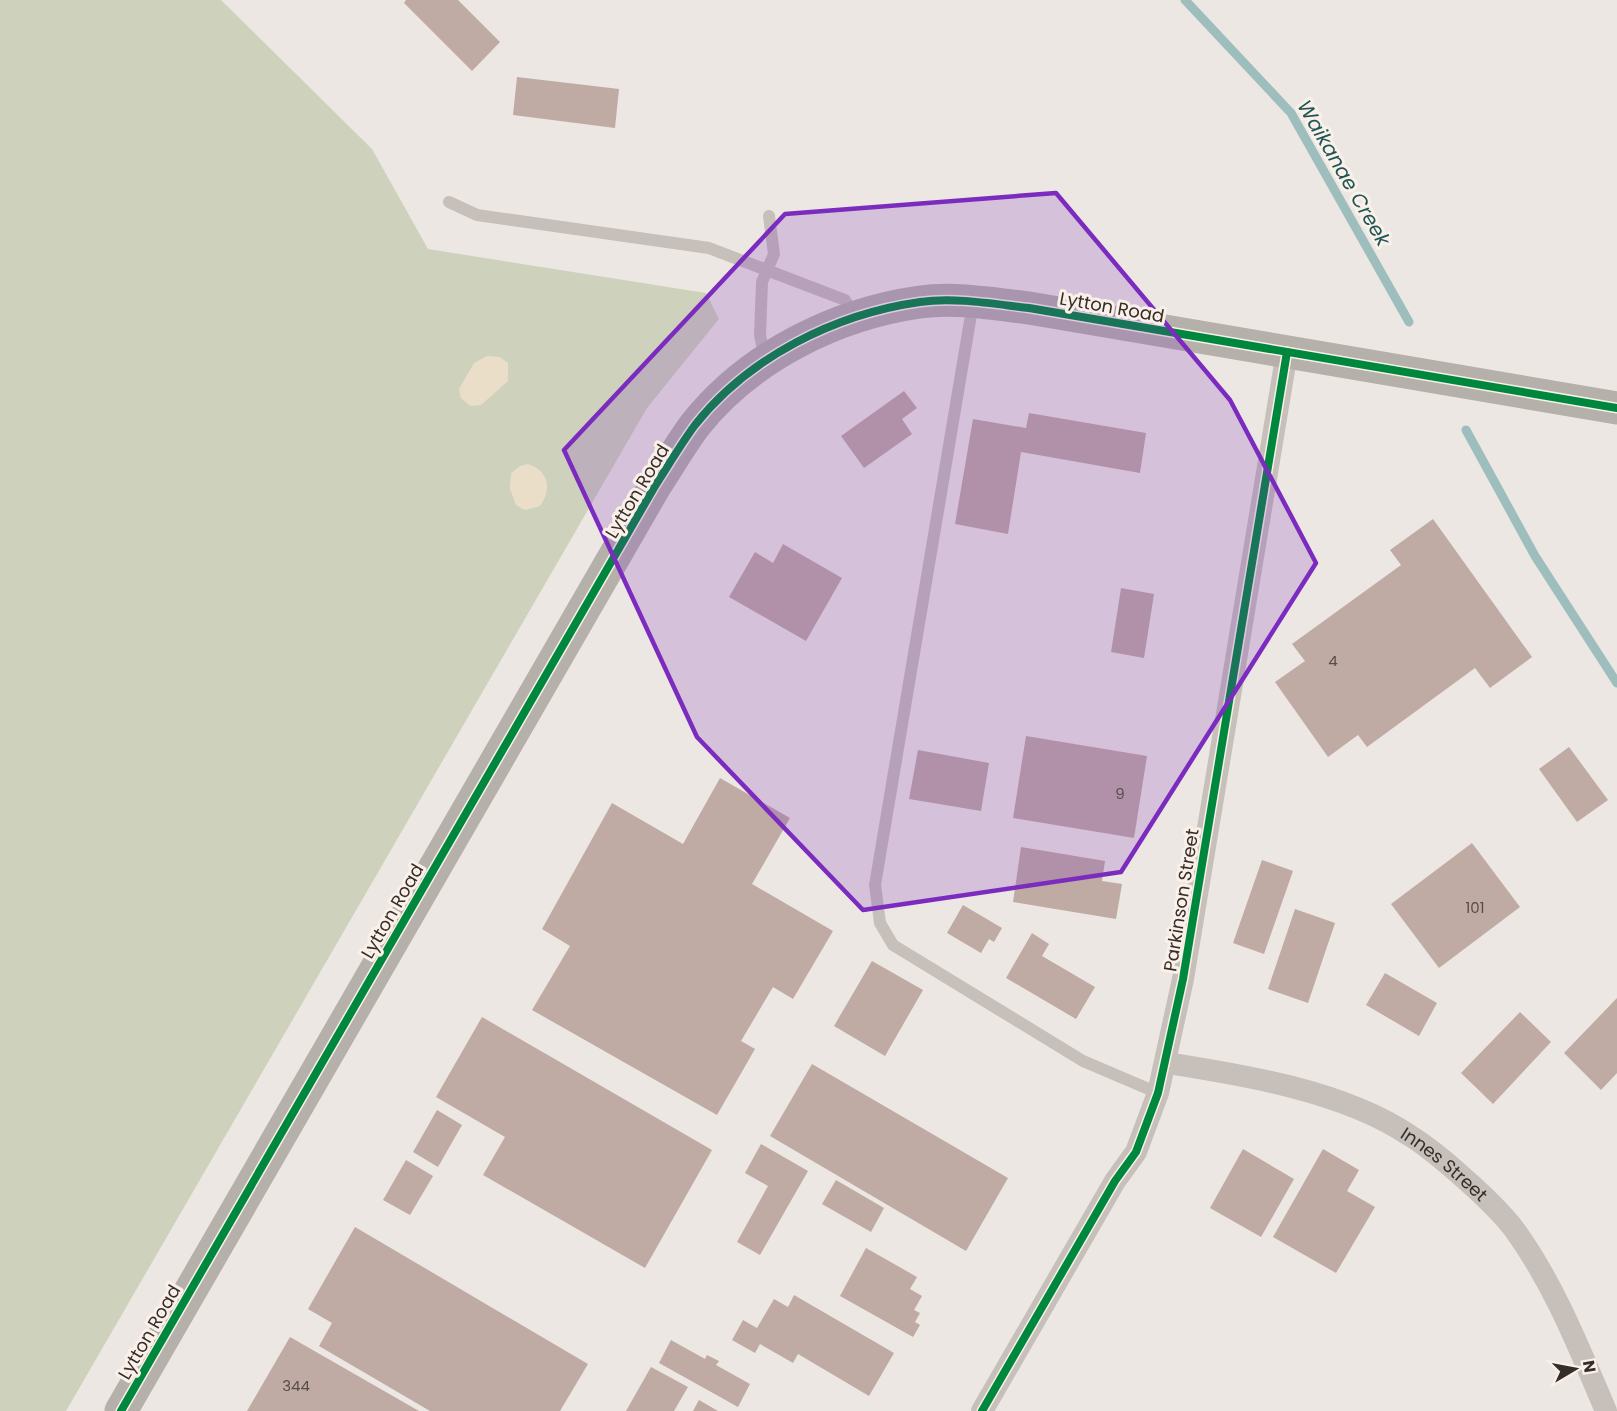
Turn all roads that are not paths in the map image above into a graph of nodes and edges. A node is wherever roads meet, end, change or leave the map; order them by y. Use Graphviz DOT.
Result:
graph roads {
  1 [pos="450,202"];
  2 [pos="769,216"];
  3 [pos="767,272"];
  4 [pos="974,302"];
  5 [pos="854,317"];
  6 [pos="1287,352"];
  7 [pos="766,362"];
  8 [pos="1617,408"];
  9 [pos="1167,1063"];
  10 [pos="1158,1093"];
  11 [pos="121,1411"];
  12 [pos="982,1411"];
  13 [pos="1605,1411"];
  1 -- 3 [label="lane"];
  2 -- 3 [label="lane"];
  3 -- 5 [label="lane"];
  3 -- 7 [label="lane"];
  4 -- 5 [label="main road, Lytton Road"];
  4 -- 6 [label="main road, Lytton Road"];
  4 -- 10 [label="lane"];
  5 -- 7 [label="main road, Lytton Road"];
  6 -- 8 [label="main road, Lytton Road"];
  6 -- 9 [label="street, Parkinson Street"];
  7 -- 11 [label="main road, Lytton Road"];
  9 -- 10 [label="street, Parkinson Street"];
  9 -- 13 [label="street, Innes Street"];
  10 -- 12 [label="street, Parkinson Street"];
}
